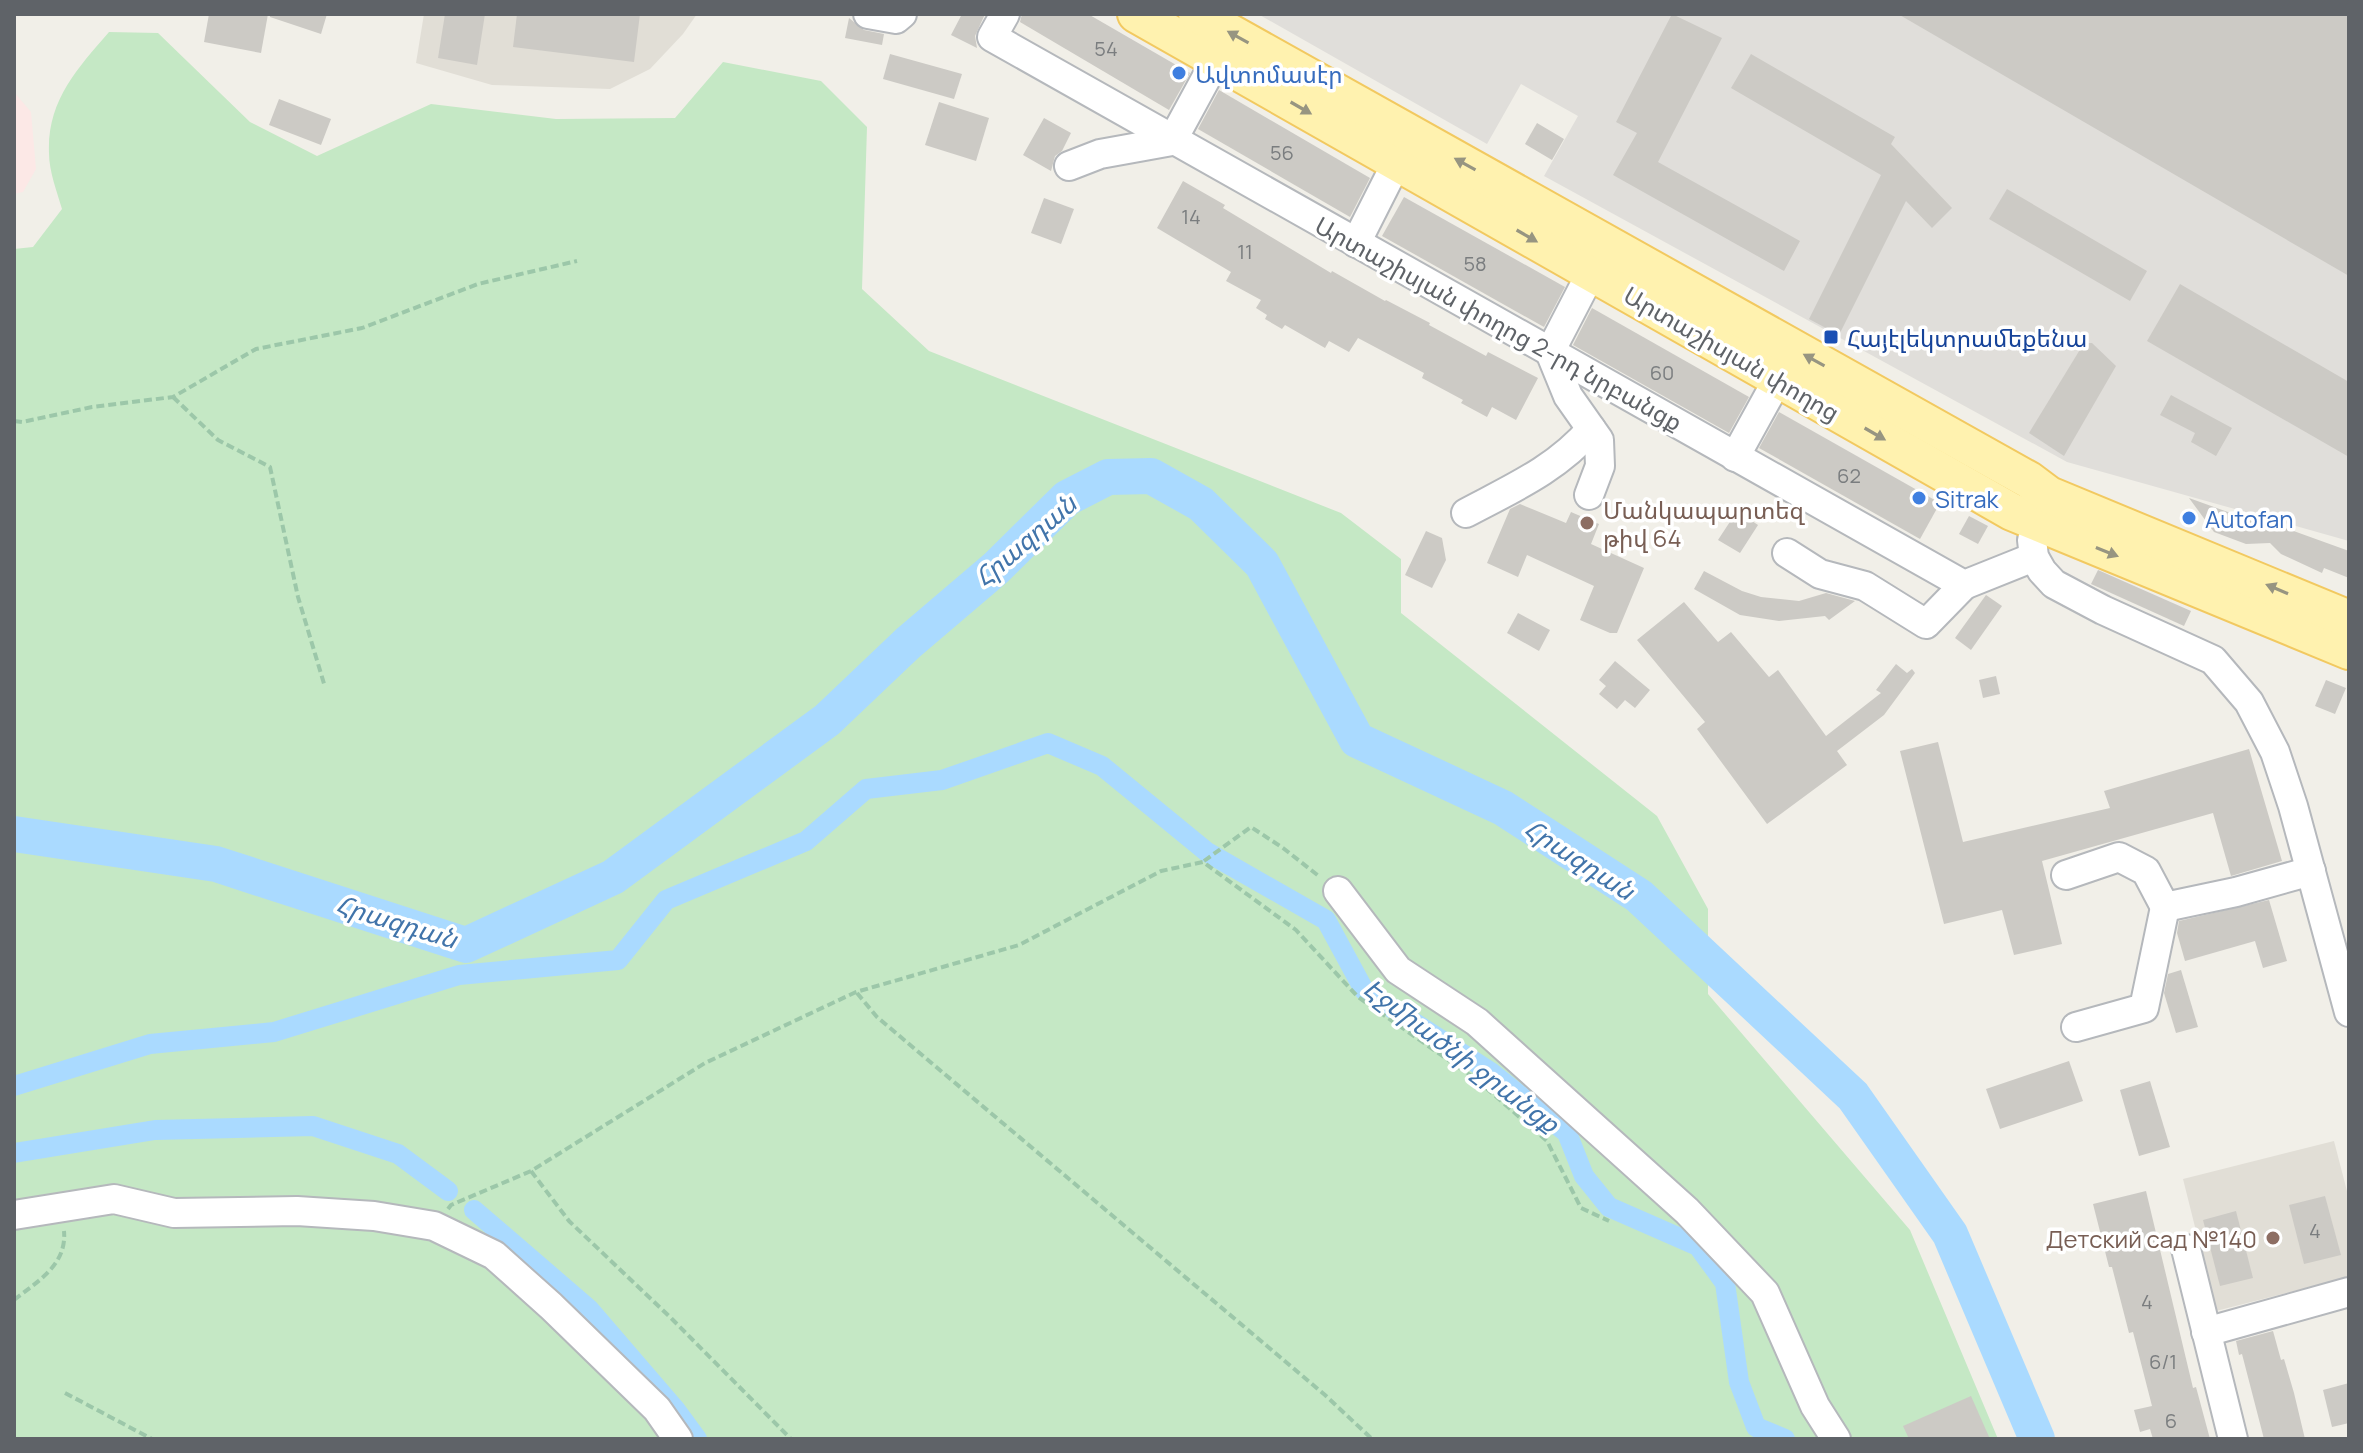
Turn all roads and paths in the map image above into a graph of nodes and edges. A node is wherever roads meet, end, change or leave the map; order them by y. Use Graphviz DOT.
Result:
graph roads {
  1 [pos="868,14"];
  2 [pos="902,14"];
  3 [pos="1136,14"];
  4 [pos="1197,14"];
  5 [pos="999,25"];
  6 [pos="1216,60"];
  7 [pos="1172,141"];
  8 [pos="1397,162"];
  9 [pos="1069,166"];
  10 [pos="1356,243"];
  11 [pos="577,261"];
  12 [pos="1591,273"];
  13 [pos="1550,352"];
  14 [pos="1778,379"];
  15 [pos="173,397"];
  16 [pos="14,421"];
  17 [pos="1591,429"];
  18 [pos="1735,457"];
  19 [pos="1589,495"];
  20 [pos="1466,513"];
  21 [pos="2040,525"];
  22 [pos="1787,553"];
  23 [pos="1964,585"];
  24 [pos="2349,619"];
  25 [pos="2349,651"];
  26 [pos="325,687"];
  27 [pos="1203,862"];
  28 [pos="2311,871"];
  29 [pos="2066,875"];
  30 [pos="1338,891"];
  31 [pos="2165,907"];
  32 [pos="856,992"];
  33 [pos="2349,1012"];
  34 [pos="2076,1027"];
  35 [pos="531,1171"];
  36 [pos="62,1208"];
  37 [pos="14,1215"];
  38 [pos="1609,1221"];
  39 [pos="434,1226"];
  40 [pos="2186,1249"];
  41 [pos="2349,1292"];
  42 [pos="14,1300"];
  43 [pos="2206,1332"];
  44 [pos="65,1393"];
  45 [pos="152,1439"];
  46 [pos="678,1439"];
  47 [pos="791,1439"];
  48 [pos="1372,1439"];
  49 [pos="1836,1439"];
  50 [pos="2233,1439"];
  1 -- 2 [label="street"];
  3 -- 6 [label="main road, Արտաշիսյան փողոց"];
  21 -- 4 [label="main road, Արտաշիսյան փողոց, one-way"];
  5 -- 7 [label="street, Արտաշիսյան փողոց 2-րդ նրբանցք"];
  6 -- 7 [label="street"];
  6 -- 8 [label="main road, Արտաշիսյան փողոց, one-way"];
  7 -- 9 [label="street"];
  7 -- 10 [label="street, Արտաշիսյան փողոց 2-րդ նրբանցք"];
  8 -- 10 [label="street"];
  8 -- 12 [label="main road, Արտաշիսյան փողոց, one-way"];
  10 -- 13 [label="street, Արտաշիսյան փողոց 2-րդ նրբանցք"];
  11 -- 15 [label="path"];
  12 -- 13 [label="street"];
  12 -- 14 [label="main road, Արտաշիսյան փողոց"];
  13 -- 17 [label="street"];
  13 -- 18 [label="street, Արտաշիսյան փողոց 2-րդ նրբանցք"];
  14 -- 18 [label="street"];
  14 -- 21 [label="main road, Արտաշիսյան փողոց, one-way"];
  15 -- 16 [label="path"];
  15 -- 26 [label="path"];
  17 -- 19 [label="street"];
  17 -- 20 [label="street"];
  18 -- 23 [label="street, Արտաշիսյան փողոց 2-րդ նրբանցք"];
  21 -- 23 [label="street"];
  24 -- 21 [label="main road, Արտաշիսյան փողոց, one-way"];
  21 -- 25 [label="main road, Արտաշիսյան փողոց, one-way"];
  21 -- 28 [label="street"];
  22 -- 23 [label="street"];
  27 -- 30 [label="path"];
  27 -- 32 [label="path"];
  27 -- 38 [label="path"];
  28 -- 31 [label="street"];
  28 -- 33 [label="street"];
  29 -- 31 [label="street"];
  30 -- 49 [label="street"];
  31 -- 34 [label="street"];
  32 -- 35 [label="path"];
  32 -- 48 [label="path"];
  35 -- 39 [label="path"];
  35 -- 47 [label="path"];
  36 -- 37 [label="street"];
  36 -- 39 [label="street"];
  36 -- 42 [label="path"];
  39 -- 46 [label="street"];
  40 -- 43 [label="street"];
  41 -- 43 [label="street"];
  43 -- 50 [label="street"];
  44 -- 45 [label="path"];
}
